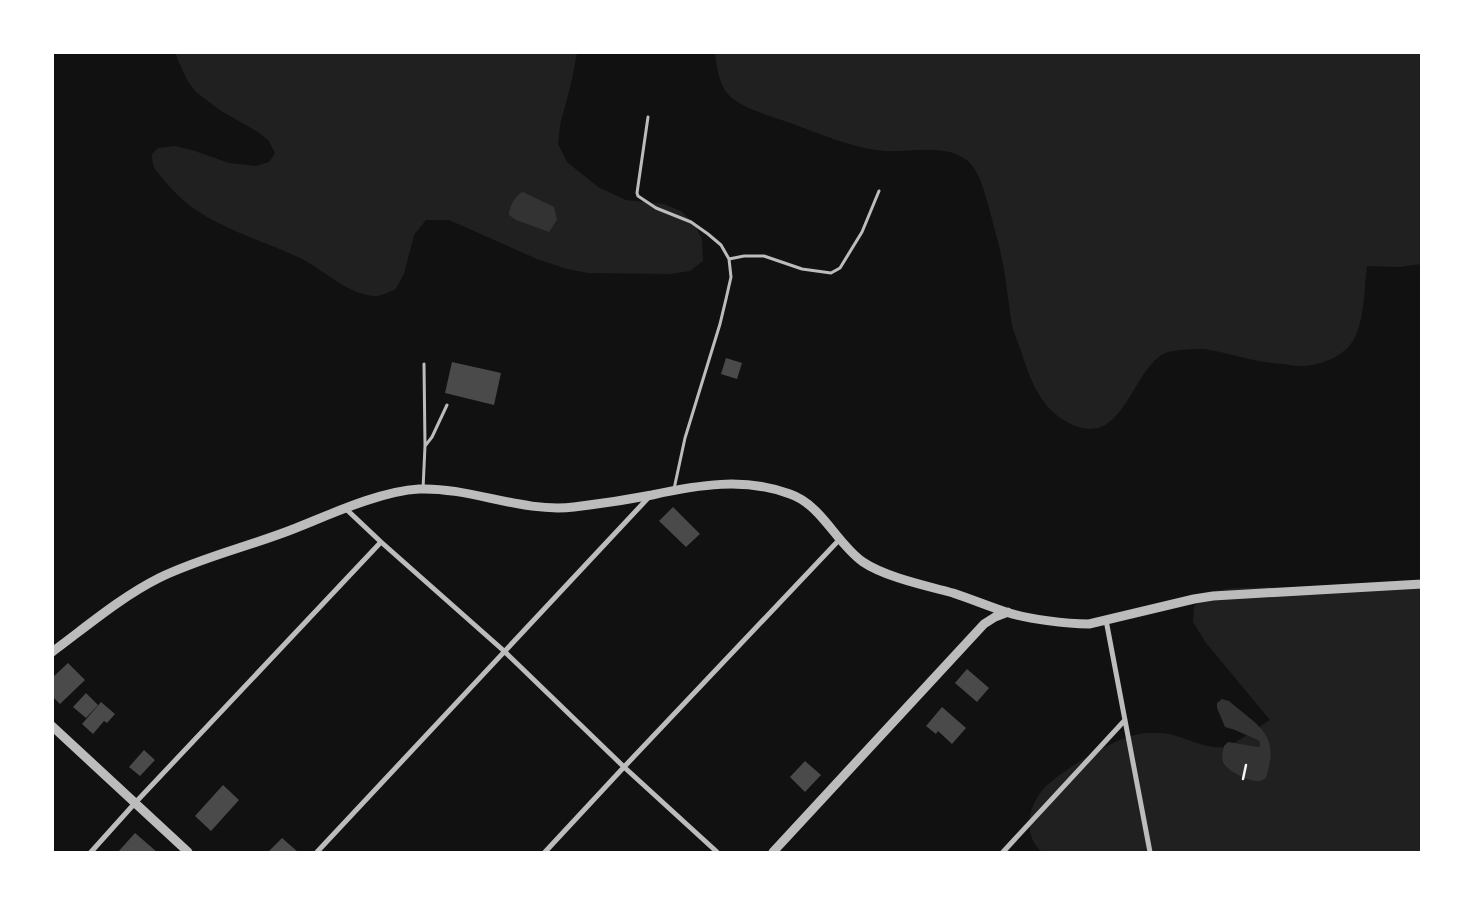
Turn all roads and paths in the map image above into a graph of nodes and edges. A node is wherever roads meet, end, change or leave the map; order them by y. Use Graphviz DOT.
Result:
graph roads {
  1 [pos="648,117"];
  2 [pos="879,191"];
  3 [pos="729,259"];
  4 [pos="424,364"];
  5 [pos="447,406"];
  6 [pos="425,446"];
  7 [pos="423,489"];
  8 [pos="674,490"];
  9 [pos="651,495"];
  10 [pos="346,509"];
  11 [pos="839,540"];
  12 [pos="380,542"];
  13 [pos="1422,584"];
  14 [pos="1008,612"];
  15 [pos="1106,620"];
  16 [pos="504,651"];
  17 [pos="52,652"];
  18 [pos="1125,720"];
  19 [pos="52,726"];
  20 [pos="1246,765"];
  21 [pos="624,767"];
  22 [pos="1243,779"];
  23 [pos="135,803"];
  24 [pos="91,852"];
  25 [pos="188,852"];
  26 [pos="317,852"];
  27 [pos="545,852"];
  28 [pos="718,852"];
  29 [pos="773,852"];
  30 [pos="1002,852"];
  31 [pos="1150,852"];
  1 -- 3 [label="lane"];
  2 -- 3 [label="lane"];
  3 -- 8 [label="lane"];
  4 -- 6 [label="lane"];
  5 -- 6 [label="lane"];
  6 -- 7 [label="lane"];
  7 -- 9 [label="street"];
  7 -- 10 [label="street"];
  8 -- 9 [label="street"];
  8 -- 11 [label="street"];
  9 -- 16 [label="street"];
  10 -- 12 [label="street"];
  10 -- 17 [label="street"];
  11 -- 14 [label="street"];
  11 -- 21 [label="street"];
  12 -- 16 [label="street"];
  12 -- 23 [label="street"];
  13 -- 15 [label="street"];
  14 -- 15 [label="street"];
  14 -- 29 [label="street"];
  15 -- 18 [label="street"];
  16 -- 21 [label="street"];
  16 -- 26 [label="street"];
  18 -- 30 [label="street"];
  18 -- 31 [label="street"];
  19 -- 23 [label="street"];
  20 -- 22 [label="path"];
  21 -- 27 [label="street"];
  21 -- 28 [label="street"];
  23 -- 24 [label="street"];
  23 -- 25 [label="street"];
}
